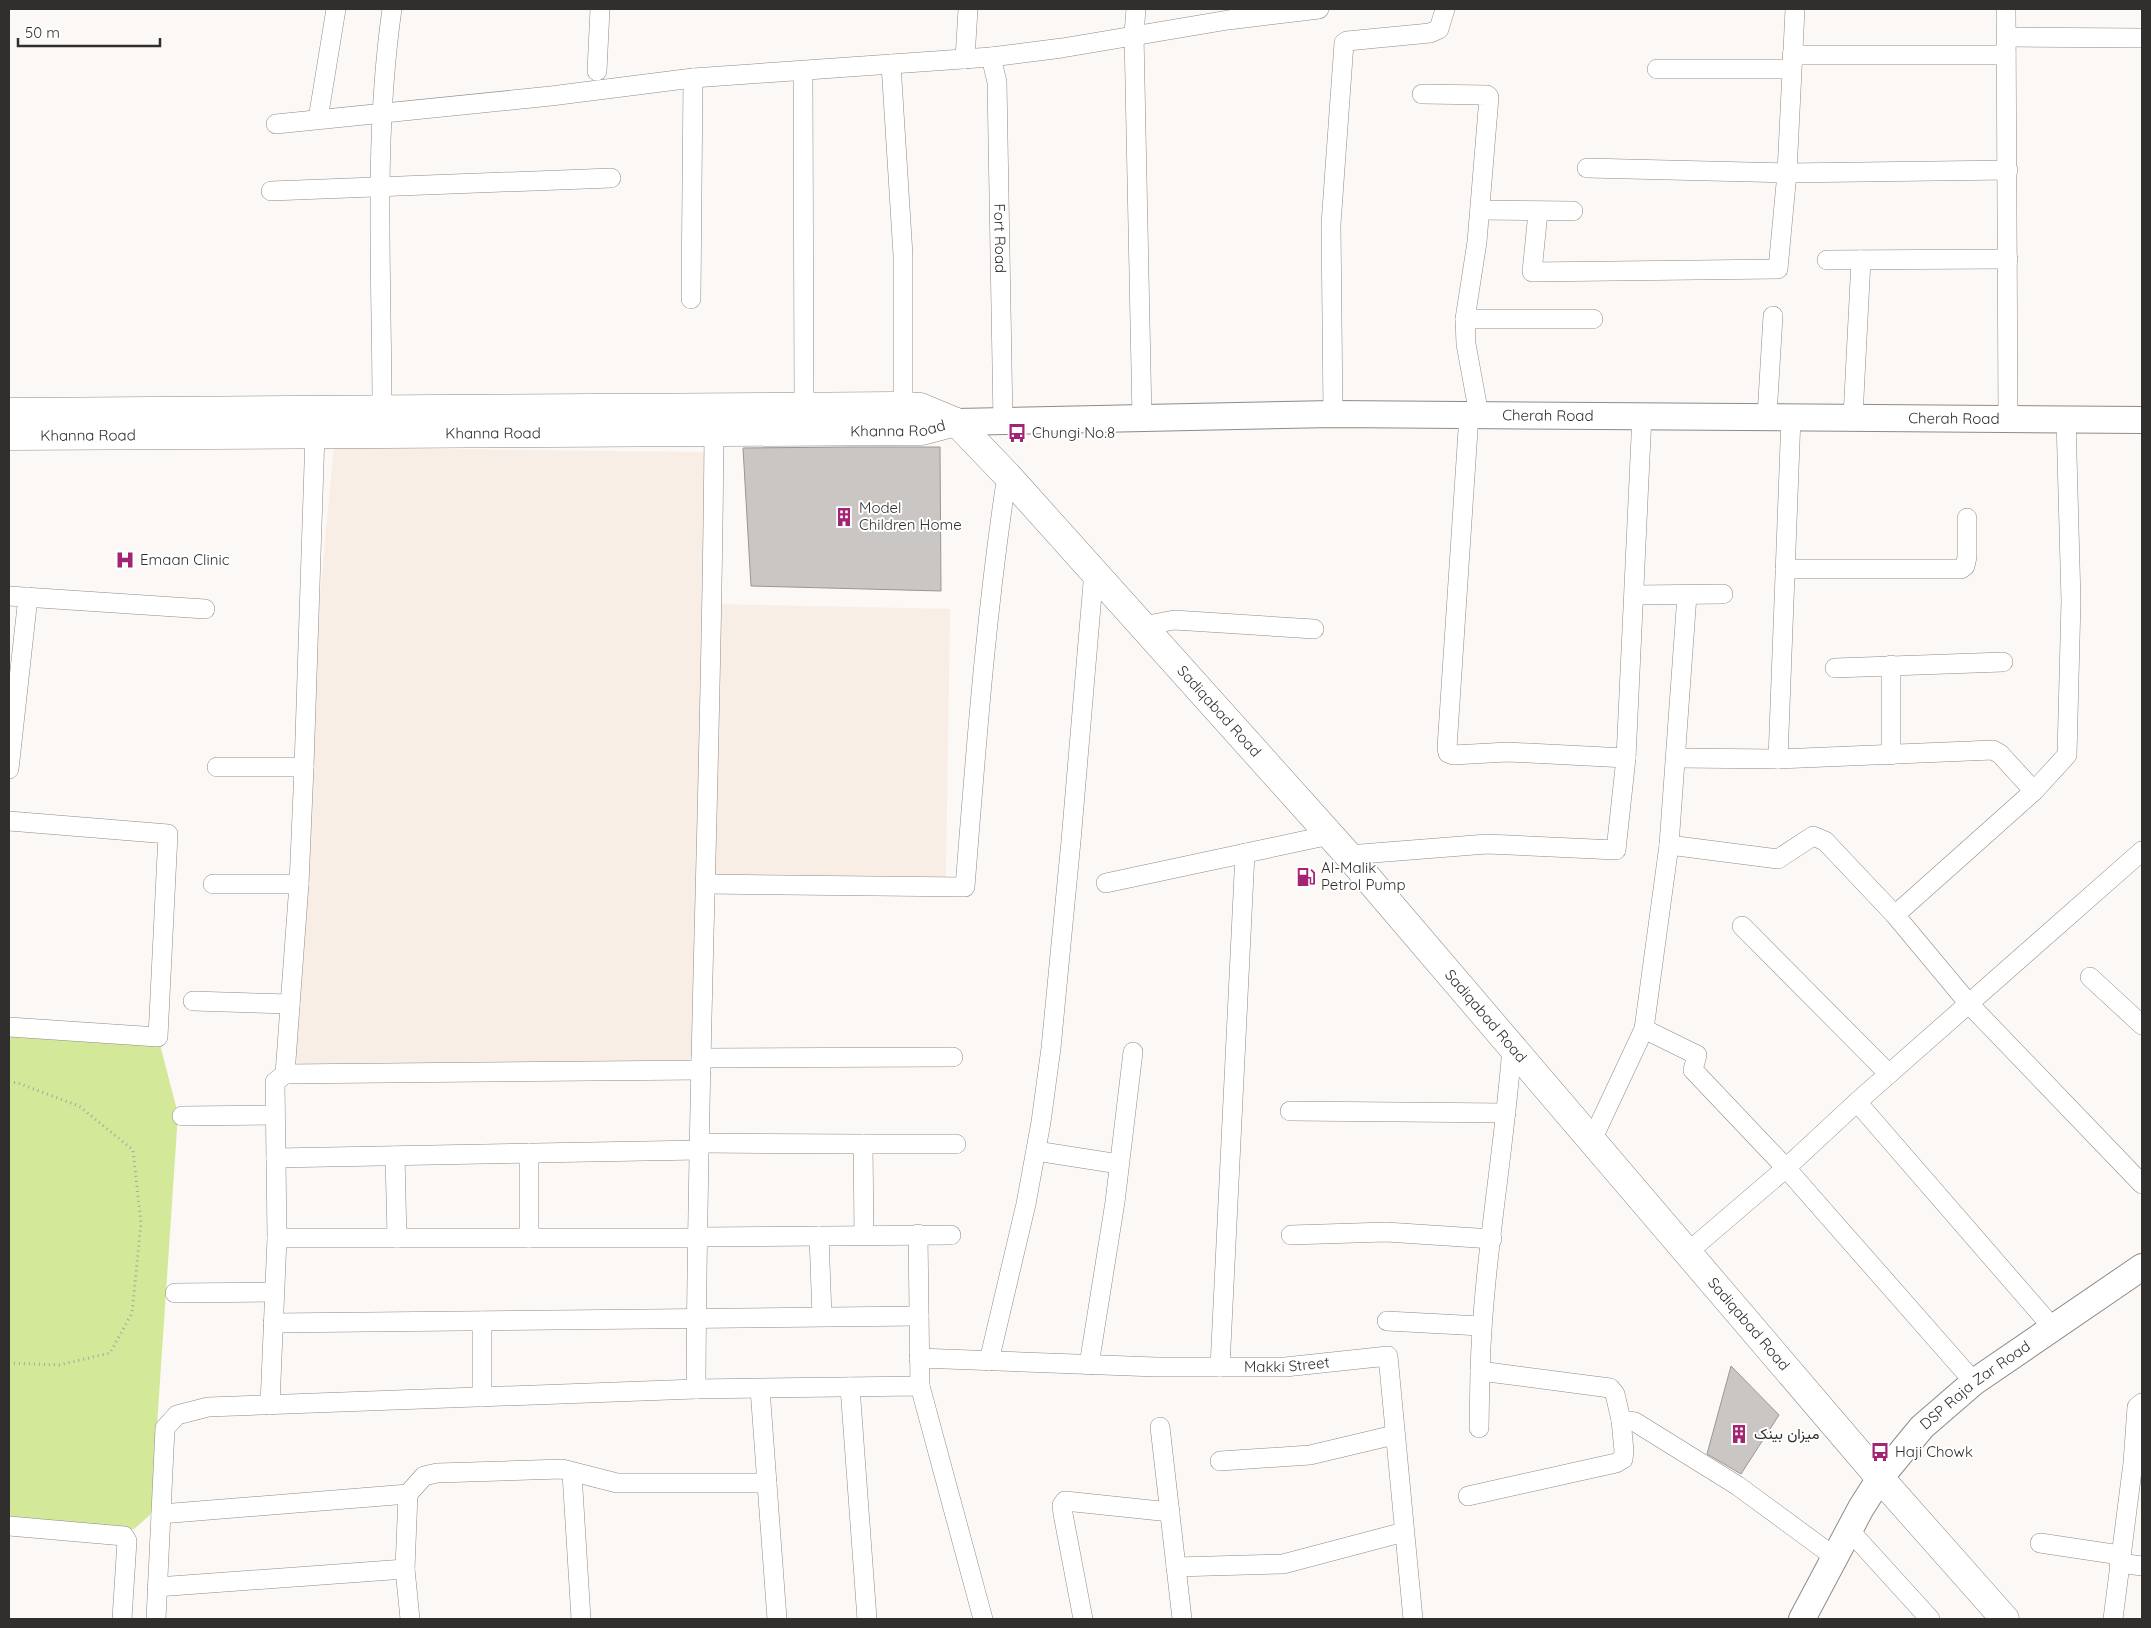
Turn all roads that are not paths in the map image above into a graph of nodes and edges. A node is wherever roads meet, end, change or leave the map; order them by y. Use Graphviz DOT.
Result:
graph roads {
  1 [pos="336,9"];
  2 [pos="392,9"];
  3 [pos="600,9"];
  4 [pos="968,9"];
  5 [pos="1136,9"];
  6 [pos="1319,9"];
  7 [pos="1445,9"];
  8 [pos="1795,9"];
  9 [pos="2006,9"];
  10 [pos="1228,14"];
  11 [pos="1134,34"];
  12 [pos="2142,38"];
  13 [pos="2006,46"];
  14 [pos="991,57"];
  15 [pos="965,59"];
  16 [pos="1791,62"];
  17 [pos="891,64"];
  18 [pos="1657,70"];
  19 [pos="597,71"];
  20 [pos="803,71"];
  21 [pos="693,78"];
  22 [pos="1422,94"];
  23 [pos="381,114"];
  24 [pos="318,119"];
  25 [pos="276,124"];
  26 [pos="1587,168"];
  27 [pos="2008,170"];
  28 [pos="1787,173"];
  29 [pos="611,178"];
  30 [pos="381,187"];
  31 [pos="271,191"];
  32 [pos="1480,210"];
  33 [pos="1573,211"];
  34 [pos="1538,212"];
  35 [pos="2008,259"];
  36 [pos="1827,260"];
  37 [pos="1861,260"];
  38 [pos="691,299"];
  39 [pos="1773,316"];
  40 [pos="1465,319"];
  41 [pos="1593,320"];
  42 [pos="804,406"];
  43 [pos="902,406"];
  44 [pos="382,410"];
  45 [pos="9,412"];
  46 [pos="1333,414"];
  47 [pos="1474,415"];
  48 [pos="1642,415"];
  49 [pos="1779,416"];
  50 [pos="1853,417"];
  51 [pos="1142,418"];
  52 [pos="2008,418"];
  53 [pos="714,419"];
  54 [pos="2066,419"];
  55 [pos="1003,420"];
  56 [pos="2142,420"];
  57 [pos="315,422"];
  58 [pos="956,422"];
  59 [pos="9,436"];
  60 [pos="1007,475"];
  61 [pos="1967,518"];
  62 [pos="1785,569"];
  63 [pos="1094,571"];
  64 [pos="1723,594"];
  65 [pos="1635,595"];
  66 [pos="1687,595"];
  67 [pos="9,596"];
  68 [pos="28,597"];
  69 [pos="205,609"];
  70 [pos="1143,626"];
  71 [pos="1314,629"];
  72 [pos="2003,662"];
  73 [pos="1891,665"];
  74 [pos="1835,668"];
  75 [pos="1891,755"];
  76 [pos="1626,758"];
  77 [pos="1677,758"];
  78 [pos="1778,759"];
  79 [pos="217,767"];
  80 [pos="304,767"];
  81 [pos="9,769"];
  82 [pos="2034,791"];
  83 [pos="9,821"];
  84 [pos="1330,835"];
  85 [pos="1669,845"];
  86 [pos="2142,851"];
  87 [pos="1245,853"];
  88 [pos="1348,855"];
  89 [pos="1106,883"];
  90 [pos="212,884"];
  91 [pos="299,884"];
  92 [pos="706,884"];
  93 [pos="1895,915"];
  94 [pos="1742,926"];
  95 [pos="2090,976"];
  96 [pos="193,1001"];
  97 [pos="290,1004"];
  98 [pos="1970,1005"];
  99 [pos="2142,1024"];
  100 [pos="9,1027"];
  101 [pos="1644,1029"];
  102 [pos="1512,1047"];
  103 [pos="1133,1052"];
  104 [pos="953,1057"];
  105 [pos="701,1064"];
  106 [pos="285,1074"];
  107 [pos="1889,1074"];
  108 [pos="1857,1102"];
  109 [pos="1290,1112"];
  110 [pos="1506,1113"];
  111 [pos="275,1114"];
  112 [pos="182,1116"];
  113 [pos="1592,1140"];
  114 [pos="863,1144"];
  115 [pos="956,1144"];
  116 [pos="699,1146"];
  117 [pos="1036,1151"];
  118 [pos="529,1153"];
  119 [pos="395,1156"];
  120 [pos="276,1158"];
  121 [pos="1120,1164"];
  122 [pos="1786,1168"];
  123 [pos="2142,1184"];
  124 [pos="864,1234"];
  125 [pos="918,1234"];
  126 [pos="951,1235"];
  127 [pos="1291,1235"];
  128 [pos="819,1236"];
  129 [pos="276,1238"];
  130 [pos="397,1238"];
  131 [pos="529,1238"];
  132 [pos="697,1238"];
  133 [pos="1492,1239"];
  134 [pos="1688,1252"];
  135 [pos="2142,1267"];
  136 [pos="274,1292"];
  137 [pos="175,1293"];
  138 [pos="822,1316"];
  139 [pos="919,1316"];
  140 [pos="696,1317"];
  141 [pos="482,1321"];
  142 [pos="1387,1321"];
  143 [pos="273,1323"];
  144 [pos="1481,1326"];
  145 [pos="2053,1328"];
  146 [pos="919,1358"];
  147 [pos="989,1361"];
  148 [pos="1090,1365"];
  149 [pos="1220,1367"];
  150 [pos="1480,1371"];
  151 [pos="1974,1382"];
  152 [pos="920,1386"];
  153 [pos="850,1388"];
  154 [pos="696,1389"];
  155 [pos="760,1389"];
  156 [pos="482,1397"];
  157 [pos="2142,1403"];
  158 [pos="270,1405"];
  159 [pos="1621,1420"];
  160 [pos="1160,1428"];
  161 [pos="1479,1428"];
  162 [pos="1394,1435"];
  163 [pos="1220,1461"];
  164 [pos="2138,1464"];
  165 [pos="572,1473"];
  166 [pos="1880,1478"];
  167 [pos="767,1483"];
  168 [pos="408,1494"];
  169 [pos="1468,1496"];
  170 [pos="1170,1512"];
  171 [pos="161,1514"];
  172 [pos="9,1526"];
  173 [pos="1850,1531"];
  174 [pos="1404,1532"];
  175 [pos="2040,1543"];
  176 [pos="1836,1558"];
  177 [pos="2119,1559"];
  178 [pos="2142,1566"];
  179 [pos="1176,1568"];
  180 [pos="405,1569"];
  181 [pos="157,1587"];
  182 [pos="2118,1617"];
  183 [pos="122,1619"];
  184 [pos="156,1619"];
  185 [pos="410,1619"];
  186 [pos="581,1619"];
  187 [pos="777,1619"];
  188 [pos="867,1619"];
  189 [pos="983,1619"];
  190 [pos="1083,1619"];
  191 [pos="1182,1619"];
  192 [pos="1413,1619"];
  193 [pos="1802,1619"];
  194 [pos="1930,1619"];
  195 [pos="2006,1619"];
  1 -- 24 [label="street"];
  2 -- 23 [label="street"];
  3 -- 19 [label="street"];
  4 -- 15 [label="street"];
  5 -- 11 [label="street"];
  6 -- 10 [label="street"];
  7 -- 46 [label="street"];
  8 -- 16 [label="street"];
  9 -- 13 [label="street"];
  10 -- 11 [label="street"];
  11 -- 14 [label="street"];
  11 -- 51 [label="street"];
  12 -- 13 [label="street"];
  13 -- 16 [label="street"];
  13 -- 27 [label="street"];
  14 -- 15 [label="street"];
  14 -- 55 [label="street, Fort Road"];
  15 -- 17 [label="street"];
  16 -- 18 [label="street"];
  16 -- 28 [label="street"];
  17 -- 20 [label="street"];
  17 -- 43 [label="street"];
  20 -- 21 [label="street"];
  20 -- 42 [label="street"];
  21 -- 23 [label="street"];
  21 -- 38 [label="street"];
  22 -- 32 [label="street"];
  23 -- 24 [label="street"];
  23 -- 30 [label="street"];
  24 -- 25 [label="street"];
  26 -- 28 [label="street"];
  27 -- 28 [label="street"];
  27 -- 35 [label="street"];
  28 -- 34 [label="street"];
  29 -- 30 [label="street"];
  30 -- 31 [label="street"];
  30 -- 44 [label="street"];
  32 -- 34 [label="street"];
  32 -- 40 [label="street"];
  33 -- 34 [label="street"];
  35 -- 37 [label="street"];
  35 -- 52 [label="street"];
  36 -- 37 [label="street"];
  37 -- 50 [label="street"];
  39 -- 49 [label="street"];
  40 -- 41 [label="street"];
  40 -- 47 [label="street"];
  42 -- 43 [label="main road, Khanna Road"];
  42 -- 53 [label="main road, Khanna Road"];
  43 -- 58 [label="main road, Khanna Road"];
  44 -- 53 [label="main road, Khanna Road"];
  44 -- 57 [label="main road, Khanna Road"];
  45 -- 57 [label="main road, Khanna Road"];
  46 -- 47 [label="street, Cherah Road"];
  46 -- 51 [label="street, Cherah Road"];
  47 -- 48 [label="street, Cherah Road"];
  47 -- 76 [label="street"];
  48 -- 49 [label="street, Cherah Road"];
  48 -- 65 [label="street"];
  49 -- 50 [label="street, Cherah Road"];
  49 -- 62 [label="street"];
  50 -- 52 [label="street, Cherah Road"];
  51 -- 55 [label="street, Cherah Road"];
  52 -- 54 [label="street, Cherah Road"];
  53 -- 57 [label="main road, Khanna Road"];
  53 -- 58 [label="main road, Khanna Road"];
  53 -- 92 [label="street"];
  54 -- 56 [label="street, Cherah Road"];
  54 -- 82 [label="street"];
  55 -- 58 [label="street, Cherah Road"];
  57 -- 59 [label="main road, Khanna Road"];
  57 -- 80 [label="street"];
  58 -- 60 [label="main road, Sadiqabad Road"];
  60 -- 63 [label="main road, Sadiqabad Road"];
  60 -- 92 [label="street"];
  61 -- 62 [label="street"];
  62 -- 78 [label="street"];
  63 -- 70 [label="main road, Sadiqabad Road"];
  63 -- 117 [label="street"];
  64 -- 66 [label="street"];
  65 -- 66 [label="street"];
  65 -- 76 [label="street"];
  66 -- 77 [label="street"];
  67 -- 68 [label="street"];
  68 -- 69 [label="street"];
  68 -- 81 [label="street"];
  70 -- 71 [label="street"];
  70 -- 84 [label="main road, Sadiqabad Road"];
  72 -- 73 [label="street"];
  73 -- 74 [label="street"];
  73 -- 75 [label="street"];
  75 -- 78 [label="street"];
  75 -- 82 [label="street"];
  76 -- 88 [label="street"];
  77 -- 78 [label="street"];
  77 -- 85 [label="street"];
  79 -- 80 [label="street"];
  80 -- 91 [label="street"];
  82 -- 93 [label="street"];
  83 -- 100 [label="street"];
  84 -- 87 [label="street"];
  84 -- 88 [label="main road, Sadiqabad Road"];
  85 -- 93 [label="street"];
  85 -- 101 [label="street"];
  86 -- 98 [label="street"];
  87 -- 89 [label="street"];
  87 -- 149 [label="street"];
  88 -- 102 [label="main road, Sadiqabad Road"];
  90 -- 91 [label="street"];
  91 -- 97 [label="street"];
  92 -- 105 [label="street"];
  93 -- 98 [label="street"];
  94 -- 107 [label="street"];
  95 -- 99 [label="street"];
  96 -- 97 [label="street"];
  97 -- 106 [label="street"];
  98 -- 107 [label="street"];
  98 -- 123 [label="street"];
  101 -- 113 [label="street"];
  101 -- 122 [label="street"];
  102 -- 110 [label="street"];
  102 -- 113 [label="main road, Sadiqabad Road"];
  103 -- 121 [label="street"];
  104 -- 105 [label="street"];
  105 -- 106 [label="street"];
  105 -- 116 [label="street"];
  106 -- 111 [label="street"];
  107 -- 108 [label="street"];
  108 -- 122 [label="street"];
  108 -- 145 [label="street"];
  109 -- 110 [label="street"];
  110 -- 133 [label="street"];
  111 -- 112 [label="street"];
  111 -- 120 [label="street"];
  113 -- 134 [label="main road, Sadiqabad Road"];
  114 -- 115 [label="street"];
  114 -- 116 [label="street"];
  114 -- 124 [label="street"];
  116 -- 118 [label="street"];
  116 -- 132 [label="street"];
  117 -- 121 [label="street"];
  117 -- 147 [label="street"];
  118 -- 119 [label="street"];
  118 -- 131 [label="street"];
  119 -- 120 [label="street"];
  119 -- 130 [label="street"];
  120 -- 129 [label="street"];
  121 -- 148 [label="street"];
  122 -- 134 [label="street"];
  122 -- 151 [label="street"];
  124 -- 125 [label="street"];
  124 -- 128 [label="street"];
  125 -- 126 [label="street"];
  125 -- 139 [label="street"];
  127 -- 133 [label="street"];
  128 -- 132 [label="street"];
  128 -- 138 [label="street"];
  129 -- 130 [label="street"];
  129 -- 136 [label="street"];
  130 -- 131 [label="street"];
  131 -- 132 [label="street"];
  132 -- 140 [label="street"];
  133 -- 144 [label="street"];
  134 -- 166 [label="main road, Sadiqabad Road"];
  135 -- 145 [label="street, DSP Raja Zar Road"];
  136 -- 137 [label="street"];
  136 -- 143 [label="street"];
  138 -- 139 [label="street"];
  138 -- 140 [label="street"];
  139 -- 146 [label="street"];
  140 -- 141 [label="street"];
  140 -- 154 [label="street"];
  141 -- 143 [label="street"];
  141 -- 156 [label="street"];
  142 -- 144 [label="street"];
  143 -- 158 [label="street"];
  144 -- 150 [label="street"];
  145 -- 151 [label="street, DSP Raja Zar Road"];
  146 -- 147 [label="street, Makki Street"];
  146 -- 152 [label="street"];
  147 -- 148 [label="street, Makki Street"];
  148 -- 149 [label="street, Makki Street"];
  149 -- 162 [label="street, Makki Street"];
  150 -- 159 [label="street"];
  150 -- 161 [label="street"];
  151 -- 166 [label="street, DSP Raja Zar Road"];
  152 -- 153 [label="street"];
  152 -- 189 [label="street"];
  153 -- 155 [label="street"];
  153 -- 188 [label="street"];
  154 -- 155 [label="street"];
  154 -- 156 [label="street"];
  155 -- 167 [label="street"];
  156 -- 158 [label="street"];
  157 -- 164 [label="street"];
  158 -- 171 [label="street"];
  159 -- 169 [label="street"];
  159 -- 176 [label="street"];
  160 -- 170 [label="street"];
  162 -- 163 [label="street"];
  162 -- 174 [label="street, Makki Street"];
  164 -- 177 [label="street"];
  165 -- 167 [label="street"];
  165 -- 168 [label="street"];
  165 -- 186 [label="street"];
  166 -- 173 [label="street, DSP Raja Zar Road"];
  166 -- 195 [label="main road, Sadiqabad Road"];
  167 -- 187 [label="street"];
  168 -- 171 [label="street"];
  168 -- 180 [label="street"];
  170 -- 179 [label="street"];
  170 -- 190 [label="street"];
  171 -- 181 [label="street"];
  172 -- 183 [label="street"];
  173 -- 176 [label="street, DSP Raja Zar Road"];
  173 -- 194 [label="street"];
  174 -- 179 [label="street"];
  174 -- 192 [label="street, Makki Street"];
  175 -- 177 [label="street"];
  176 -- 193 [label="street, DSP Raja Zar Road"];
  177 -- 178 [label="street"];
  177 -- 182 [label="street"];
  179 -- 191 [label="street"];
  180 -- 181 [label="street"];
  180 -- 185 [label="street"];
  181 -- 184 [label="street"];
}
